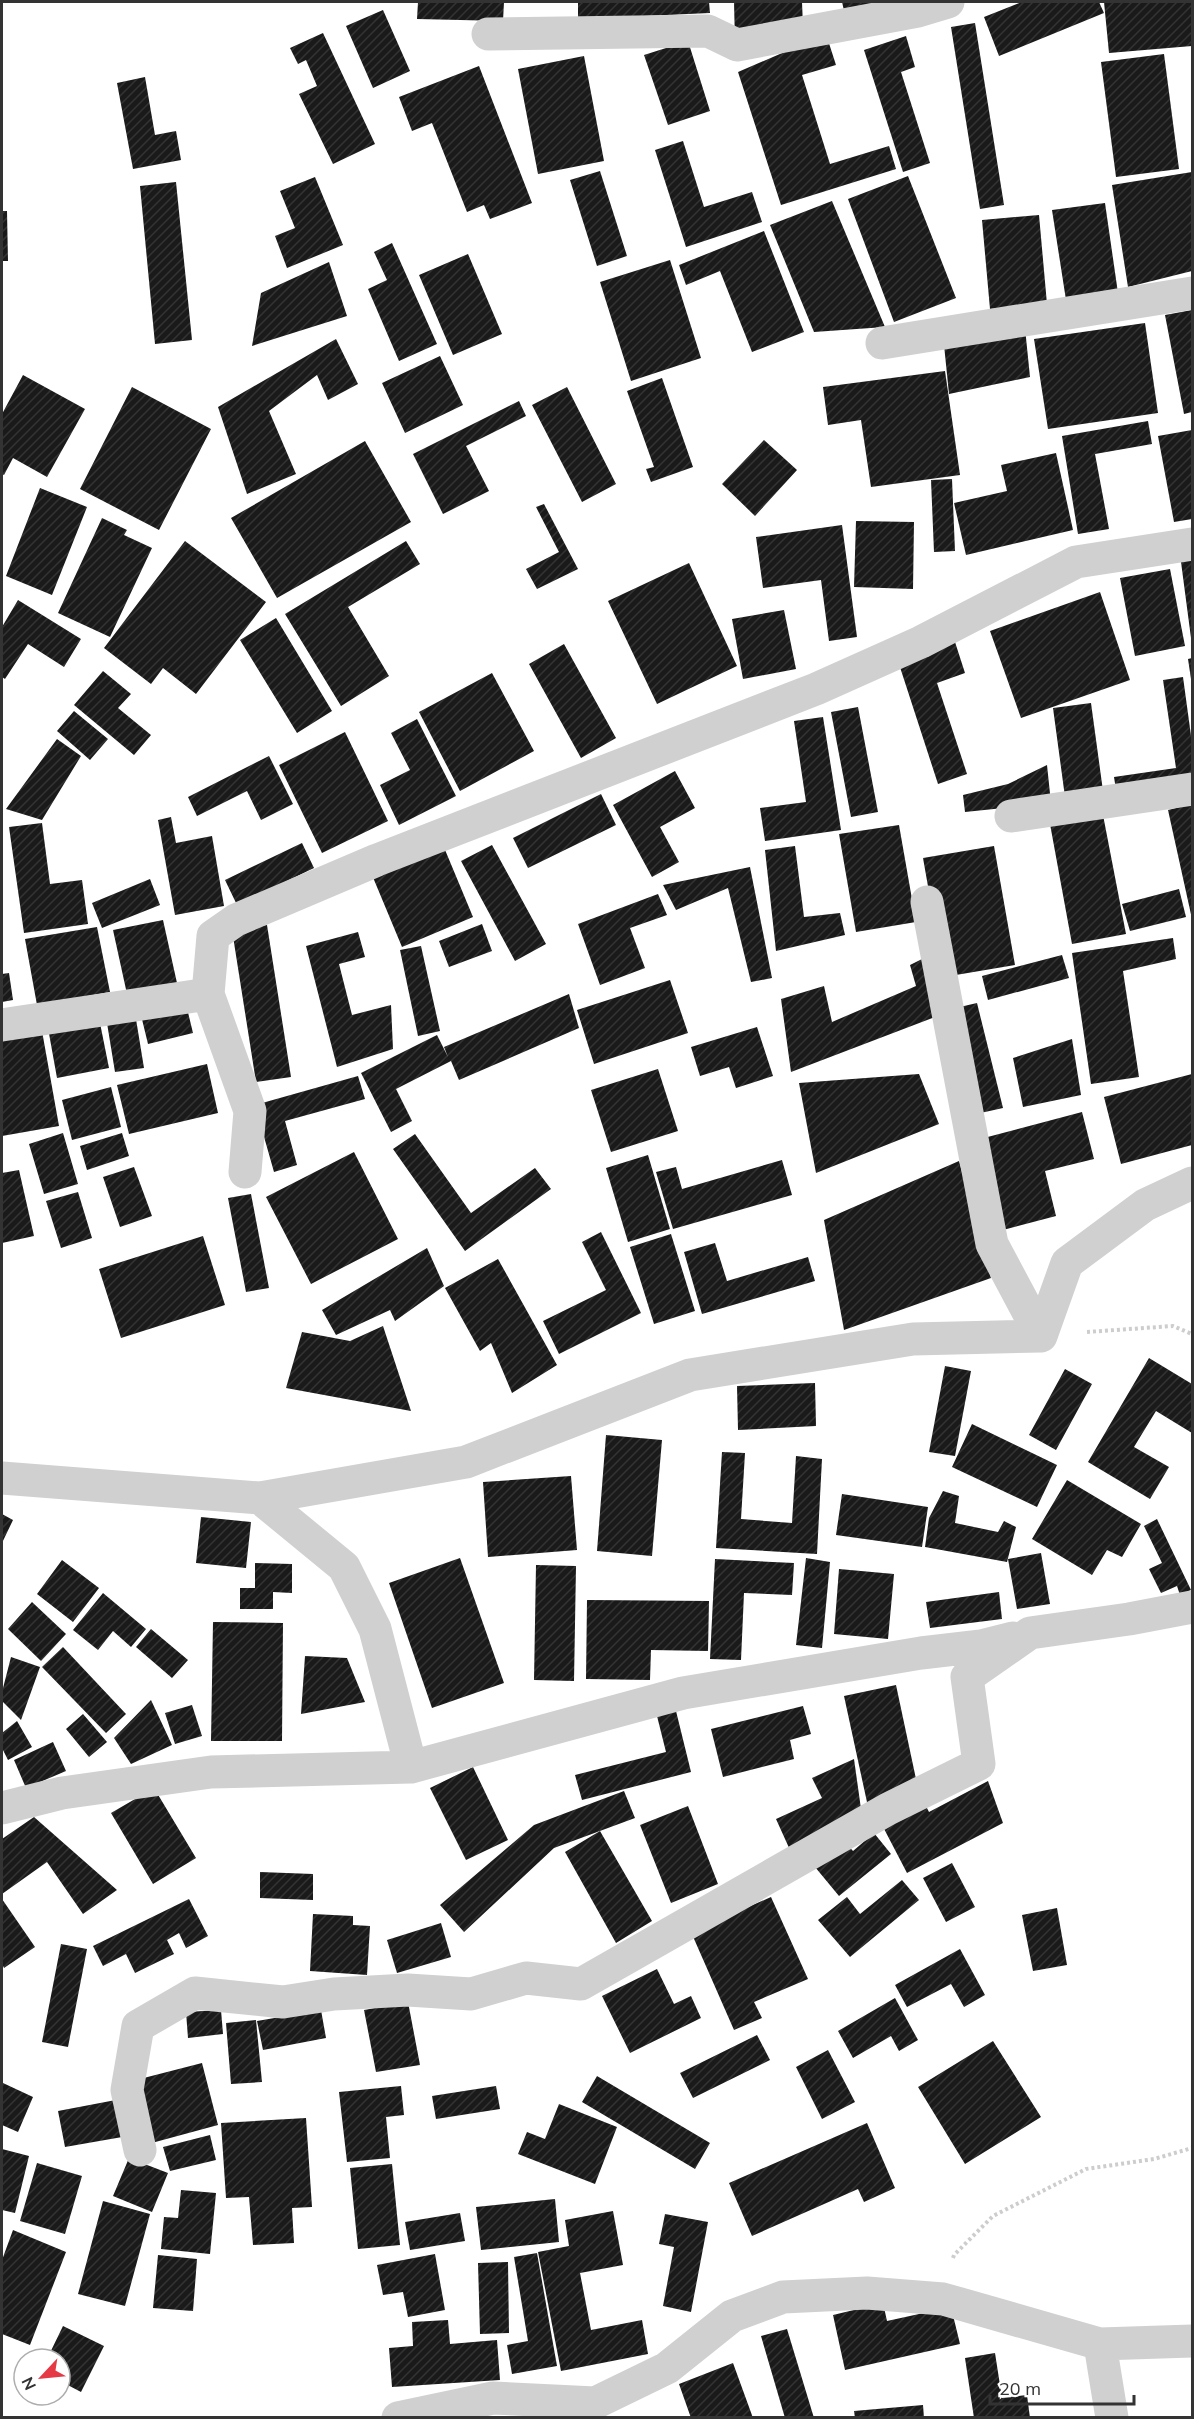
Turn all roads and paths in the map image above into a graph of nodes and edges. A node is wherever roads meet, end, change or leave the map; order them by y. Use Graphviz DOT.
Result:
graph roads {
  1 [pos="948,2"];
  2 [pos="488,34"];
  3 [pos="1192,293"];
  4 [pos="882,343"];
  5 [pos="1192,544"];
  6 [pos="1192,789"];
  7 [pos="1011,816"];
  8 [pos="927,902"];
  9 [pos="208,994"];
  10 [pos="2,1025"];
  11 [pos="245,1172"];
  12 [pos="1192,1183"];
  13 [pos="1192,1334"];
  14 [pos="1041,1336"];
  15 [pos="2,1478"];
  16 [pos="260,1498"];
  17 [pos="1192,1607"];
  18 [pos="1030,1633"];
  19 [pos="411,1767"];
  20 [pos="2,1808"];
  21 [pos="1192,2148"];
  22 [pos="140,2150"];
  23 [pos="943,2300"];
  24 [pos="1192,2341"];
  25 [pos="1100,2344"];
  26 [pos="398,2418"];
  27 [pos="1112,2418"];
  1 -- 2 [label="street"];
  3 -- 4 [label="street"];
  5 -- 9 [label="street"];
  6 -- 7 [label="street"];
  8 -- 14 [label="street"];
  9 -- 10 [label="street"];
  9 -- 11 [label="street"];
  12 -- 14 [label="street"];
  13 -- 14 [label="path"];
  14 -- 16 [label="street"];
  15 -- 16 [label="street"];
  16 -- 19 [label="street"];
  17 -- 18 [label="street"];
  18 -- 19 [label="street"];
  18 -- 22 [label="street"];
  19 -- 20 [label="street"];
  21 -- 23 [label="path"];
  23 -- 25 [label="street"];
  23 -- 26 [label="street"];
  24 -- 25 [label="street"];
  25 -- 27 [label="street"];
}
